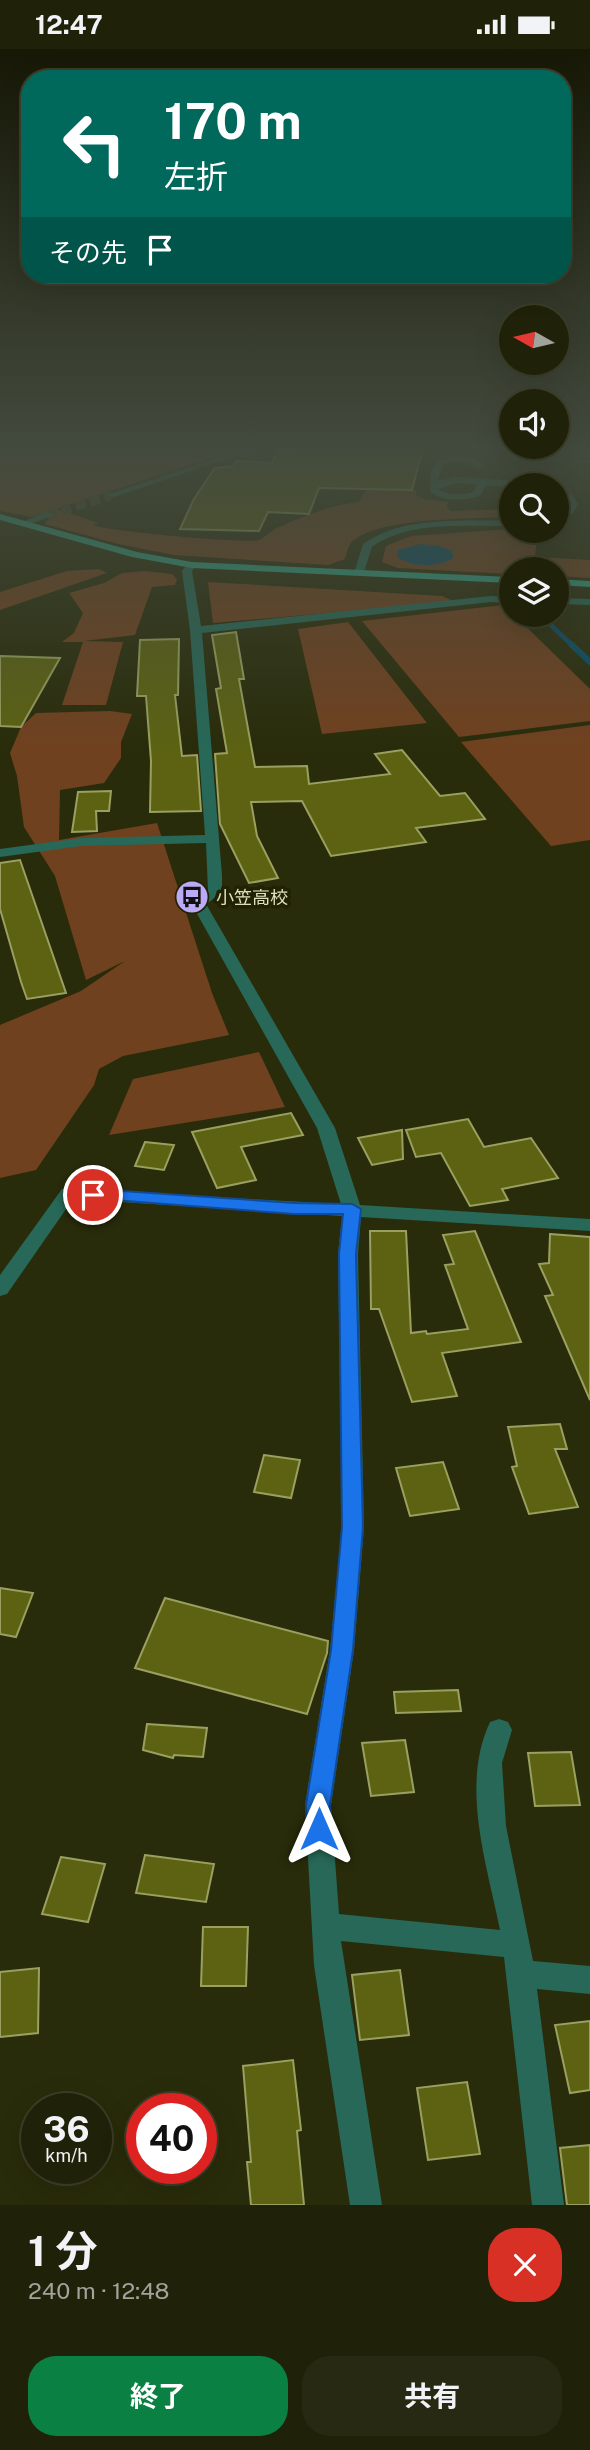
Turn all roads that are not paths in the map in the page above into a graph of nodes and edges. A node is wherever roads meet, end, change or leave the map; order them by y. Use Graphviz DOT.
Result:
graph roads {
  1 [pos="112,549"];
  2 [pos="366,549"];
  3 [pos="192,565"];
  4 [pos="359,573"];
  5 [pos="499,579"];
  6 [pos="569,583"];
  7 [pos="590,584"];
  8 [pos="499,599"];
  9 [pos="569,601"];
  10 [pos="590,602"];
  11 [pos="196,630"];
  12 [pos="212,839"];
  13 [pos="0,853"];
  14 [pos="352,1209"];
  15 [pos="590,1225"];
  16 [pos="0,1289"];
  17 [pos="499,1730"];
  18 [pos="326,1926"];
  19 [pos="517,1945"];
  20 [pos="520,1974"];
  21 [pos="590,1980"];
  22 [pos="366,2205"];
  23 [pos="548,2205"];
  1 -- 3 [label="main road"];
  2 -- 4 [label="street"];
  3 -- 4 [label="main road"];
  3 -- 11 [label="street"];
  4 -- 5 [label="main road"];
  6 -- 7 [label="main road"];
  8 -- 11 [label="street"];
  9 -- 10 [label="street"];
  11 -- 12 [label="street"];
  12 -- 13 [label="street"];
  12 -- 14 [label="street"];
  14 -- 15 [label="street"];
  14 -- 16 [label="street"];
  14 -- 18 [label="street"];
  17 -- 19 [label="street"];
  18 -- 19 [label="street"];
  18 -- 22 [label="street"];
  19 -- 20 [label="street"];
  20 -- 21 [label="street"];
  20 -- 23 [label="street"];
}
